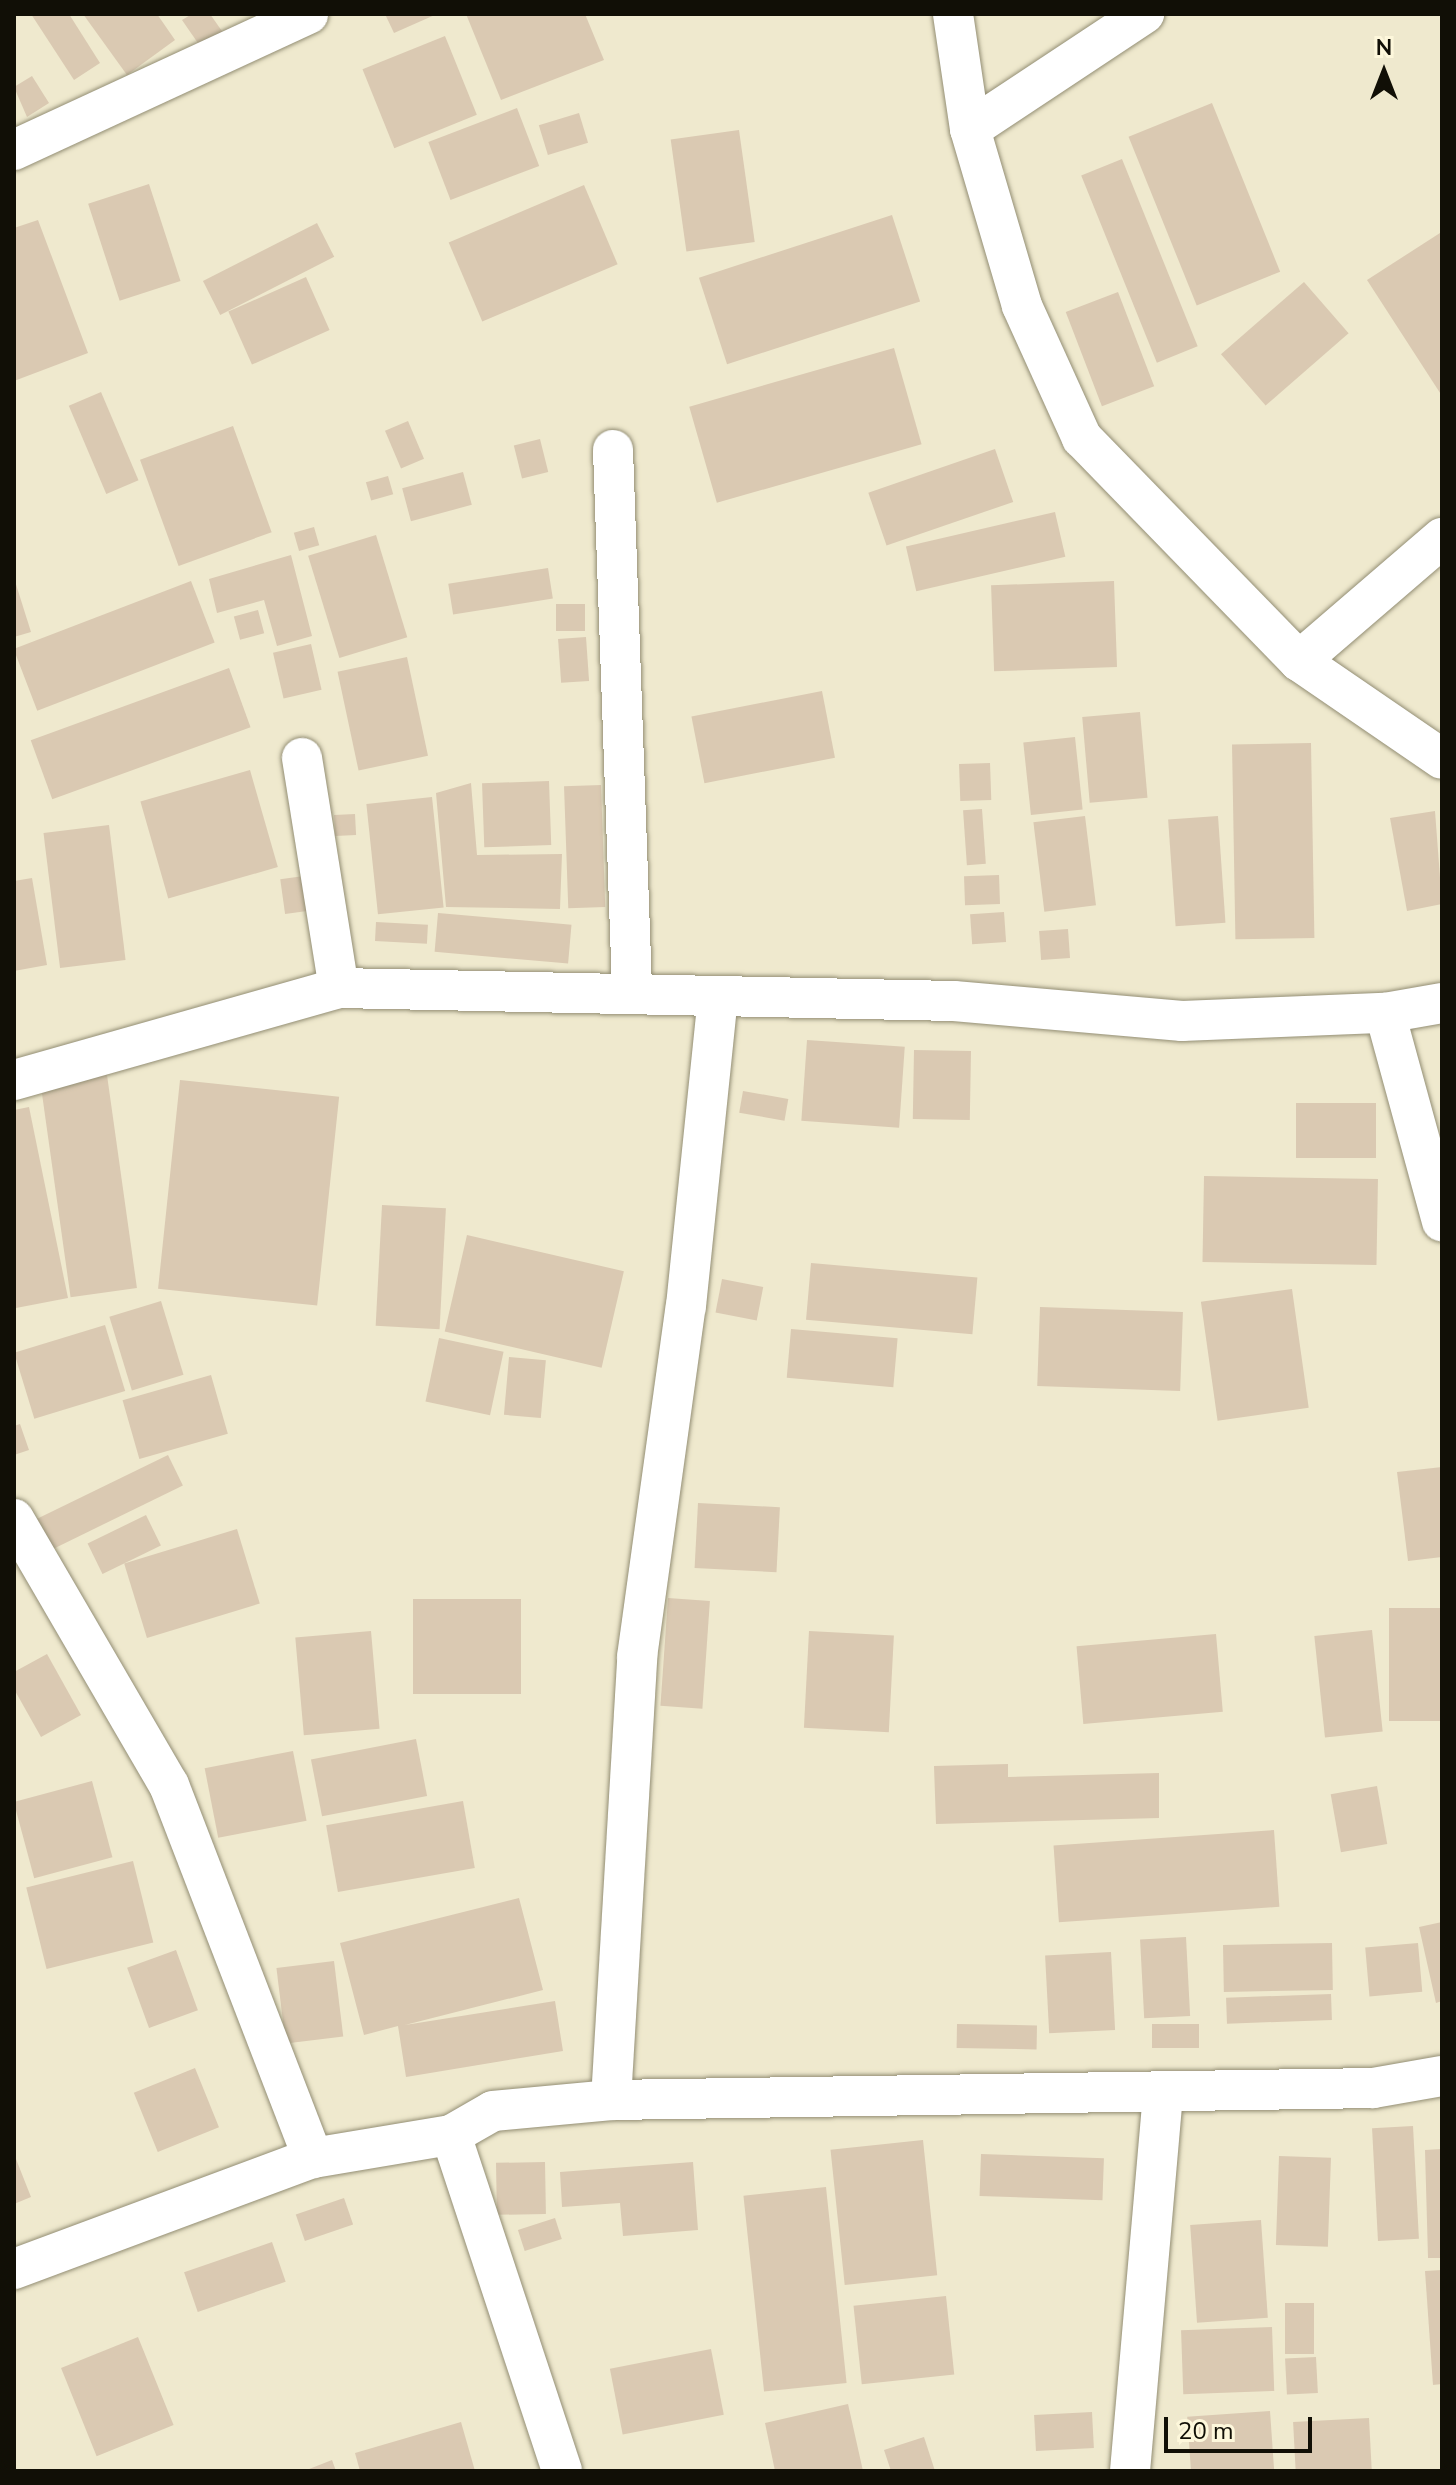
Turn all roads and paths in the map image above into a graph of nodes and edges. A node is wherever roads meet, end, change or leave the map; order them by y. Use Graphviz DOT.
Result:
graph roads {
  1 [pos="308,14"];
  2 [pos="953,14"];
  3 [pos="1144,14"];
  4 [pos="970,129"];
  5 [pos="14,150"];
  6 [pos="613,450"];
  7 [pos="1442,538"];
  8 [pos="1299,661"];
  9 [pos="302,758"];
  10 [pos="1442,759"];
  11 [pos="339,988"];
  12 [pos="632,989"];
  13 [pos="718,997"];
  14 [pos="1442,1003"];
  15 [pos="1385,1013"];
  16 [pos="14,1080"];
  17 [pos="1442,1221"];
  18 [pos="14,1519"];
  19 [pos="1442,2076"];
  20 [pos="1163,2092"];
  21 [pos="611,2100"];
  22 [pos="451,2135"];
  23 [pos="313,2158"];
  24 [pos="14,2269"];
  25 [pos="562,2471"];
  26 [pos="1130,2471"];
  1 -- 5 [label="street"];
  2 -- 4 [label="street"];
  3 -- 4 [label="street"];
  4 -- 8 [label="street"];
  6 -- 12 [label="street"];
  7 -- 8 [label="street"];
  8 -- 10 [label="street"];
  9 -- 11 [label="street"];
  11 -- 12 [label="street"];
  11 -- 16 [label="street"];
  12 -- 13 [label="street"];
  13 -- 15 [label="street"];
  13 -- 21 [label="street"];
  14 -- 15 [label="street"];
  15 -- 17 [label="street"];
  18 -- 23 [label="street"];
  19 -- 20 [label="street"];
  20 -- 21 [label="street"];
  20 -- 26 [label="street"];
  21 -- 22 [label="street"];
  22 -- 23 [label="street"];
  22 -- 25 [label="street"];
  23 -- 24 [label="street"];
}
